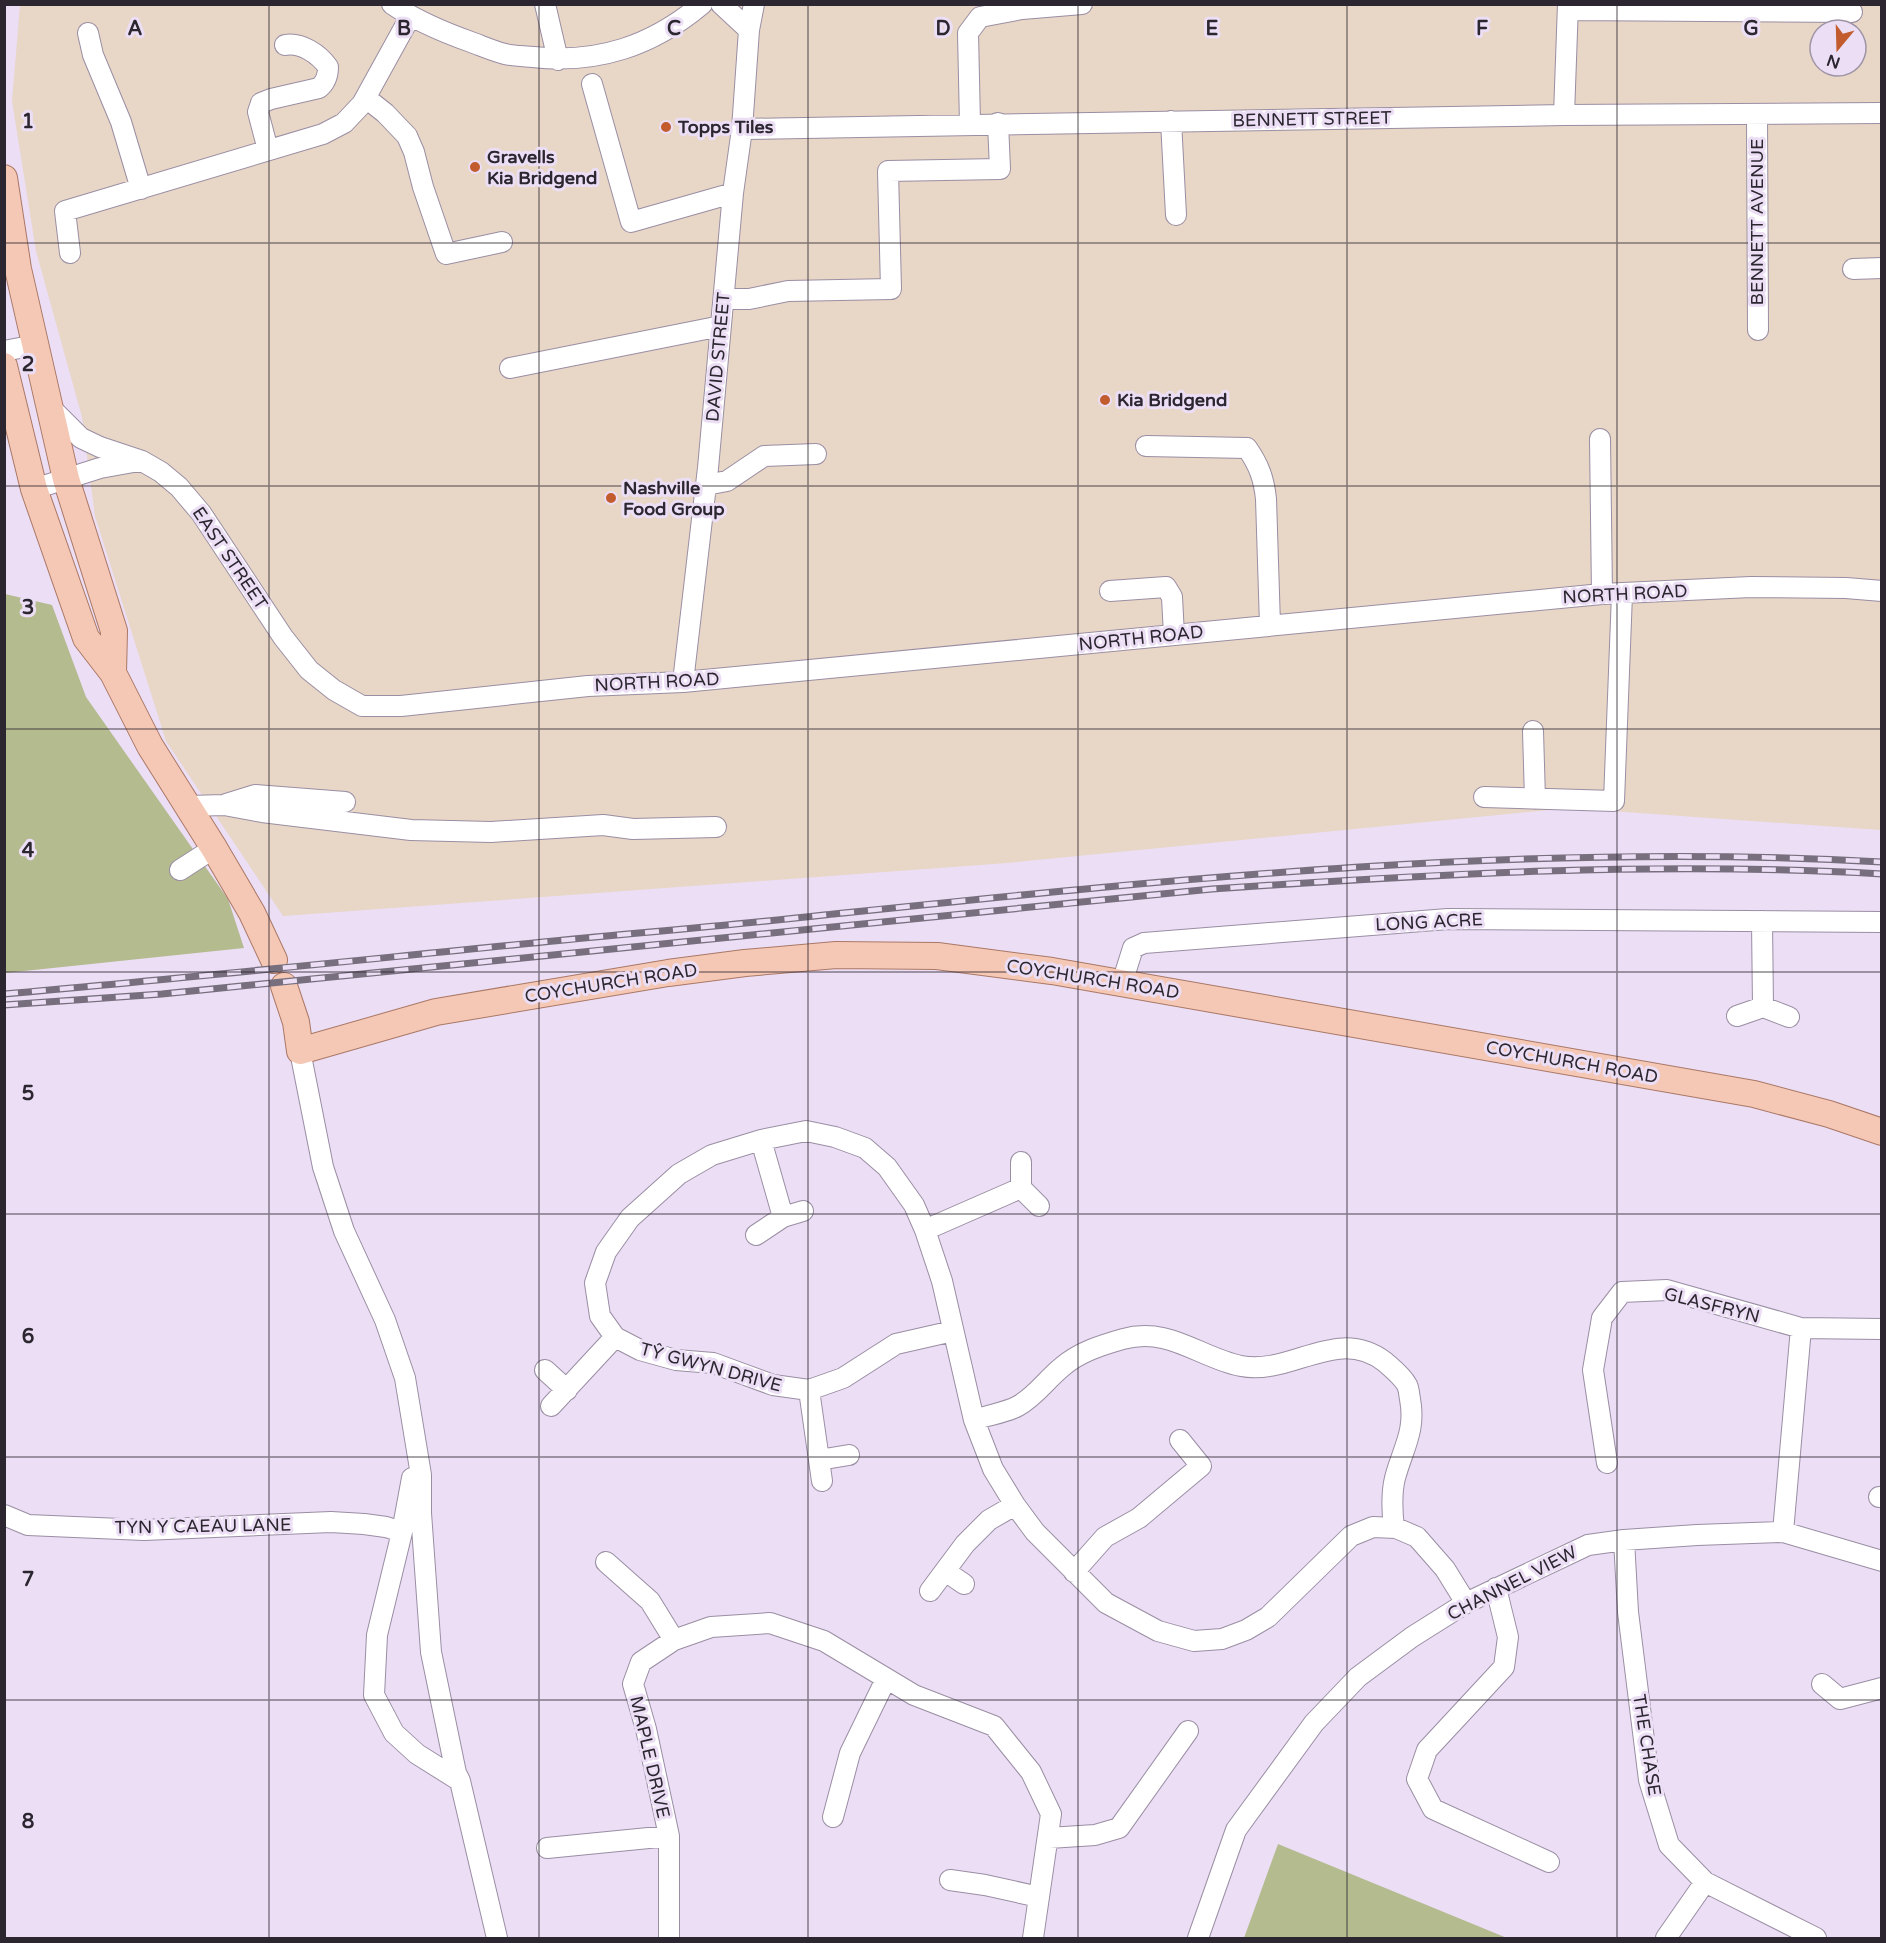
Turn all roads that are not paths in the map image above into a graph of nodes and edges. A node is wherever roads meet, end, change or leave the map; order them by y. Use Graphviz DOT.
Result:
graph roads {
  1 [pos="392,4"];
  2 [pos="546,4"];
  3 [pos="702,4"];
  4 [pos="721,4"];
  5 [pos="754,4"];
  6 [pos="1082,4"];
  7 [pos="1568,7"];
  8 [pos="975,10"];
  9 [pos="1852,12"];
  10 [pos="410,17"];
  11 [pos="749,30"];
  12 [pos="88,33"];
  13 [pos="285,45"];
  14 [pos="558,60"];
  15 [pos="592,84"];
  16 [pos="366,98"];
  17 [pos="1881,113"];
  18 [pos="1757,114"];
  19 [pos="1564,115"];
  20 [pos="1171,121"];
  21 [pos="998,123"];
  22 [pos="970,124"];
  23 [pos="742,129"];
  24 [pos="268,150"];
  25 [pos="4,178"];
  26 [pos="141,189"];
  27 [pos="734,193"];
  28 [pos="1176,215"];
  29 [pos="501,242"];
  30 [pos="70,254"];
  31 [pos="1881,268"];
  32 [pos="1853,269"];
  33 [pos="724,299"];
  34 [pos="721,326"];
  35 [pos="1758,330"];
  36 [pos="35,345"];
  37 [pos="4,351"];
  38 [pos="4,366"];
  39 [pos="510,368"];
  40 [pos="51,408"];
  41 [pos="1600,440"];
  42 [pos="1146,446"];
  43 [pos="816,454"];
  44 [pos="142,461"];
  45 [pos="66,479"];
  46 [pos="706,485"];
  47 [pos="34,489"];
  48 [pos="1110,591"];
  49 [pos="1881,591"];
  50 [pos="1612,594"];
  51 [pos="1270,625"];
  52 [pos="1174,635"];
  53 [pos="113,674"];
  54 [pos="683,682"];
  55 [pos="401,706"];
  56 [pos="1533,731"];
  57 [pos="1484,796"];
  58 [pos="1535,799"];
  59 [pos="345,802"];
  60 [pos="224,805"];
  61 [pos="189,806"];
  62 [pos="716,827"];
  63 [pos="214,848"];
  64 [pos="180,870"];
  65 [pos="1762,921"];
  66 [pos="1881,922"];
  67 [pos="274,960"];
  68 [pos="1122,983"];
  69 [pos="284,986"];
  70 [pos="1763,1007"];
  71 [pos="1737,1016"];
  72 [pos="1789,1017"];
  73 [pos="300,1051"];
  74 [pos="1881,1132"];
  75 [pos="761,1140"];
  76 [pos="1021,1162"];
  77 [pos="1021,1188"];
  78 [pos="1039,1206"];
  79 [pos="803,1211"];
  80 [pos="783,1217"];
  81 [pos="925,1230"];
  82 [pos="756,1234"];
  83 [pos="1801,1328"];
  84 [pos="1881,1329"];
  85 [pos="953,1331"];
  86 [pos="615,1338"];
  87 [pos="545,1370"];
  88 [pos="567,1390"];
  89 [pos="809,1390"];
  90 [pos="551,1407"];
  91 [pos="974,1420"];
  92 [pos="1180,1440"];
  93 [pos="417,1452"];
  94 [pos="849,1455"];
  95 [pos="819,1460"];
  96 [pos="1607,1463"];
  97 [pos="822,1481"];
  98 [pos="1015,1505"];
  99 [pos="4,1515"];
  100 [pos="1394,1528"];
  101 [pos="402,1532"];
  102 [pos="1784,1532"];
  103 [pos="1624,1540"];
  104 [pos="1881,1561"];
  105 [pos="606,1562"];
  106 [pos="945,1571"];
  107 [pos="1074,1572"];
  108 [pos="964,1584"];
  109 [pos="1496,1588"];
  110 [pos="930,1591"];
  111 [pos="1466,1603"];
  112 [pos="674,1640"];
  113 [pos="886,1679"];
  114 [pos="1822,1684"];
  115 [pos="1881,1688"];
  116 [pos="1188,1731"];
  117 [pos="460,1781"];
  118 [pos="833,1817"];
  119 [pos="669,1836"];
  120 [pos="1049,1838"];
  121 [pos="547,1848"];
  122 [pos="1549,1862"];
  123 [pos="951,1880"];
  124 [pos="1705,1882"];
  125 [pos="1039,1897"];
  126 [pos="497,1938"];
  127 [pos="669,1938"];
  128 [pos="1033,1938"];
  129 [pos="1197,1938"];
  130 [pos="1666,1938"];
  131 [pos="1816,1938"];
  1 -- 10 [label="street"];
  2 -- 14 [label="street"];
  3 -- 14 [label="street"];
  4 -- 11 [label="street"];
  5 -- 11 [label="street, DAVID STREET"];
  6 -- 8 [label="street"];
  7 -- 9 [label="street"];
  7 -- 19 [label="street"];
  8 -- 22 [label="street"];
  10 -- 14 [label="street"];
  10 -- 16 [label="street"];
  11 -- 23 [label="street, DAVID STREET"];
  12 -- 26 [label="street"];
  13 -- 24 [label="street"];
  15 -- 27 [label="street"];
  16 -- 24 [label="street"];
  16 -- 29 [label="street"];
  17 -- 18 [label="street, BENNETT STREET"];
  18 -- 19 [label="street, BENNETT STREET"];
  18 -- 35 [label="street, BENNETT AVENUE"];
  19 -- 20 [label="street, BENNETT STREET"];
  20 -- 21 [label="street, BENNETT STREET"];
  20 -- 28 [label="street"];
  21 -- 22 [label="street, BENNETT STREET"];
  21 -- 33 [label="street"];
  22 -- 23 [label="street, BENNETT STREET"];
  23 -- 27 [label="street, DAVID STREET"];
  24 -- 26 [label="street"];
  25 -- 36 [label="main road"];
  26 -- 30 [label="street"];
  27 -- 33 [label="street, DAVID STREET"];
  31 -- 32 [label="street"];
  33 -- 34 [label="street, DAVID STREET"];
  34 -- 39 [label="street"];
  34 -- 46 [label="street, DAVID STREET"];
  36 -- 37 [label="street"];
  36 -- 40 [label="main road"];
  38 -- 47 [label="main road"];
  40 -- 44 [label="street, EAST STREET"];
  40 -- 45 [label="main road"];
  41 -- 50 [label="street"];
  42 -- 51 [label="street"];
  43 -- 46 [label="street"];
  44 -- 45 [label="street"];
  44 -- 55 [label="street, EAST STREET"];
  45 -- 47 [label="street"];
  45 -- 53 [label="main road"];
  46 -- 54 [label="street, DAVID STREET"];
  47 -- 53 [label="main road"];
  48 -- 52 [label="street"];
  49 -- 50 [label="street, NORTH ROAD"];
  50 -- 51 [label="street, NORTH ROAD"];
  50 -- 58 [label="street"];
  51 -- 52 [label="street, NORTH ROAD"];
  52 -- 54 [label="street, NORTH ROAD"];
  53 -- 61 [label="main road"];
  54 -- 55 [label="street, NORTH ROAD"];
  56 -- 58 [label="street"];
  57 -- 58 [label="street"];
  59 -- 60 [label="street"];
  60 -- 61 [label="street"];
  60 -- 62 [label="street"];
  61 -- 63 [label="main road"];
  63 -- 64 [label="street"];
  63 -- 67 [label="main road"];
  65 -- 66 [label="street, LONG ACRE"];
  65 -- 68 [label="street, LONG ACRE"];
  65 -- 70 [label="street"];
  68 -- 73 [label="main road, COYCHURCH ROAD"];
  68 -- 74 [label="main road, COYCHURCH ROAD"];
  69 -- 73 [label="main road"];
  70 -- 71 [label="street"];
  70 -- 72 [label="street"];
  73 -- 93 [label="street"];
  75 -- 80 [label="street"];
  75 -- 81 [label="street"];
  75 -- 86 [label="street"];
  76 -- 77 [label="street"];
  77 -- 78 [label="street"];
  77 -- 81 [label="street"];
  79 -- 80 [label="street"];
  80 -- 82 [label="street"];
  81 -- 85 [label="street"];
  83 -- 84 [label="street, GLASFRYN"];
  83 -- 96 [label="street, GLASFRYN"];
  83 -- 102 [label="street"];
  85 -- 89 [label="street, TŶ GWYN DRIVE"];
  85 -- 91 [label="street"];
  86 -- 88 [label="street"];
  86 -- 89 [label="street, TŶ GWYN DRIVE"];
  87 -- 88 [label="street"];
  88 -- 90 [label="street"];
  89 -- 95 [label="street"];
  91 -- 98 [label="street"];
  91 -- 100 [label="street"];
  92 -- 107 [label="street"];
  93 -- 101 [label="street"];
  93 -- 117 [label="street"];
  94 -- 95 [label="street"];
  95 -- 97 [label="street"];
  98 -- 106 [label="street"];
  98 -- 107 [label="street"];
  99 -- 101 [label="street, TYN Y CAEAU LANE"];
  100 -- 107 [label="street"];
  100 -- 111 [label="street"];
  101 -- 117 [label="street"];
  102 -- 103 [label="street, CHANNEL VIEW"];
  102 -- 104 [label="street, CHANNEL VIEW"];
  103 -- 109 [label="street, CHANNEL VIEW"];
  103 -- 124 [label="street, THE CHASE"];
  105 -- 112 [label="street"];
  106 -- 108 [label="street"];
  106 -- 110 [label="street"];
  109 -- 111 [label="street, CHANNEL VIEW"];
  109 -- 122 [label="street"];
  111 -- 129 [label="street, CHANNEL VIEW"];
  112 -- 113 [label="street, MAPLE DRIVE"];
  112 -- 119 [label="street, MAPLE DRIVE"];
  113 -- 118 [label="street"];
  113 -- 120 [label="street, MAPLE DRIVE"];
  114 -- 115 [label="street"];
  116 -- 120 [label="street"];
  117 -- 126 [label="street"];
  119 -- 121 [label="street"];
  119 -- 127 [label="street, MAPLE DRIVE"];
  120 -- 125 [label="street, MAPLE DRIVE"];
  123 -- 125 [label="street"];
  124 -- 130 [label="street"];
  124 -- 131 [label="street, THE CHASE"];
  125 -- 128 [label="street, MAPLE DRIVE"];
}
